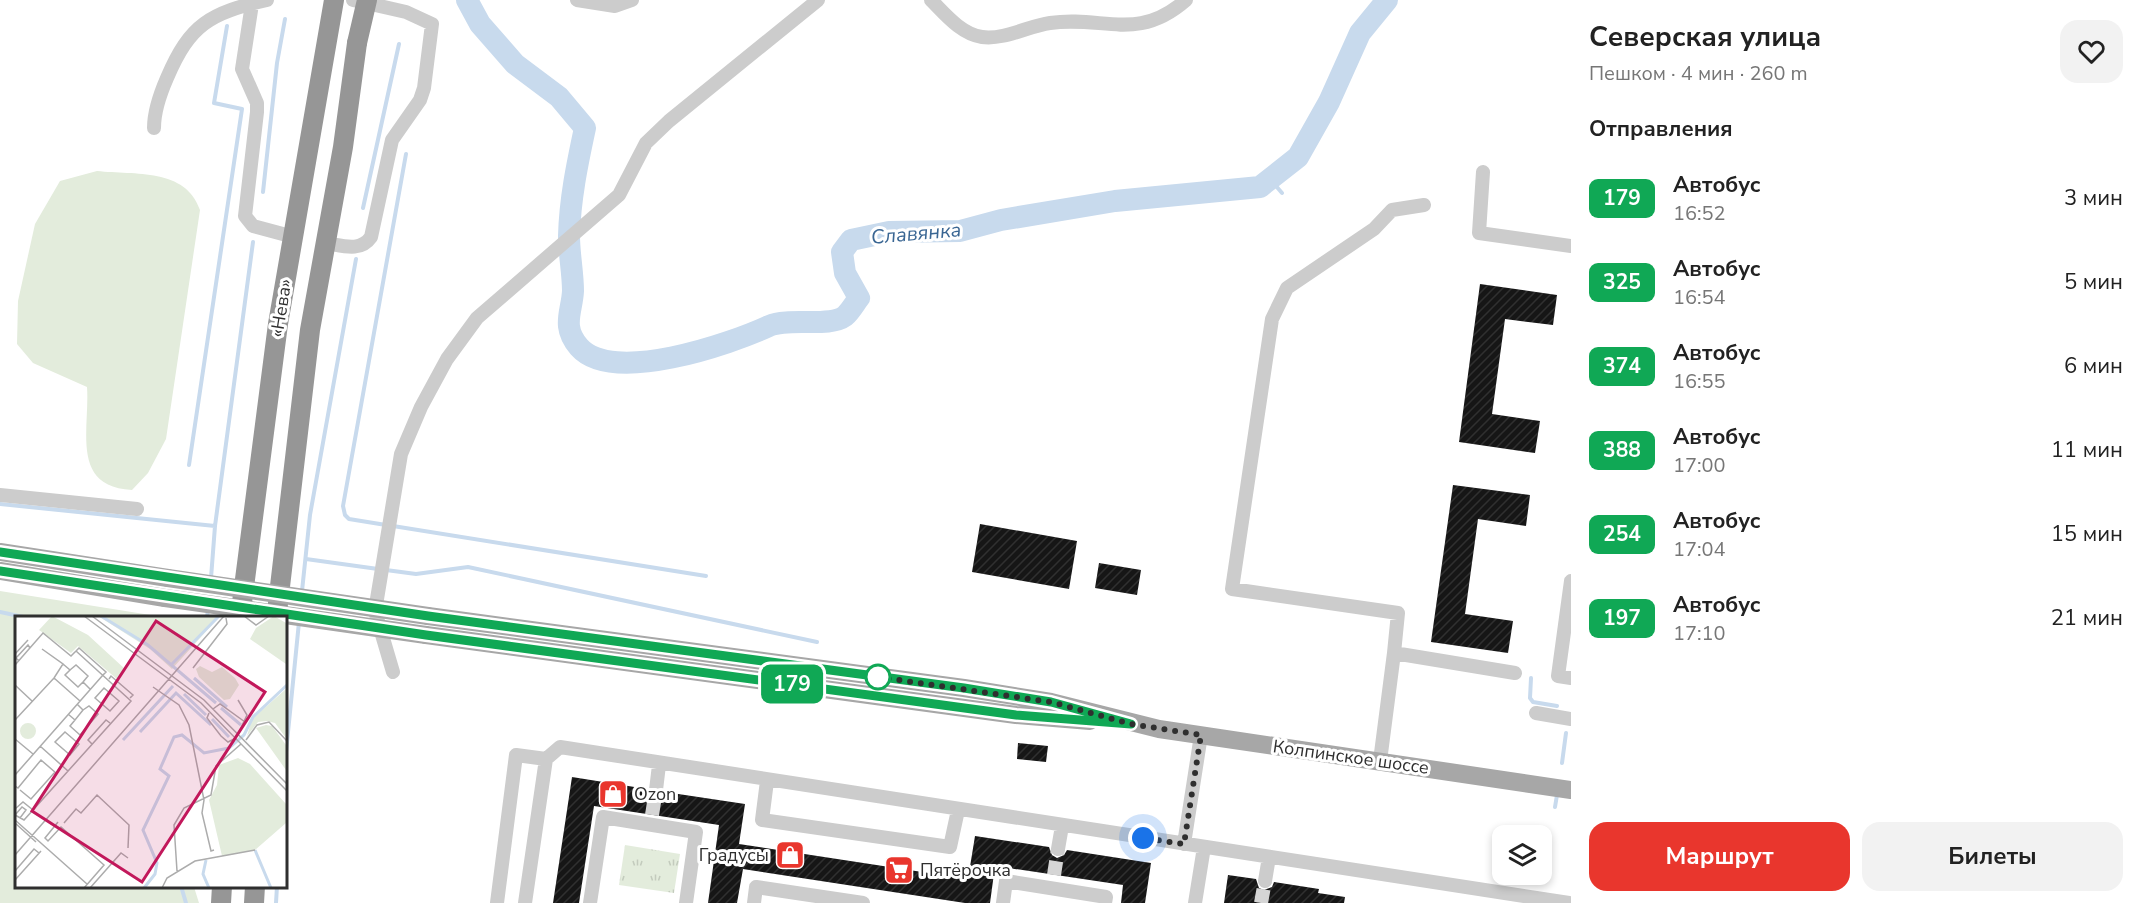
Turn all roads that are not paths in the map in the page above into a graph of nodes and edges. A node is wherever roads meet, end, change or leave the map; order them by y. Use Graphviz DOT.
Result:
graph roads {
  1 [pos="267,0"];
  2 [pos="334,0"];
  3 [pos="353,0"];
  4 [pos="367,0"];
  5 [pos="577,0"];
  6 [pos="632,0"];
  7 [pos="818,0"];
  8 [pos="931,0"];
  9 [pos="1186,0"];
  10 [pos="252,3"];
  11 [pos="154,128"];
  12 [pos="1483,172"];
  13 [pos="1424,205"];
  14 [pos="294,237"];
  15 [pos="325,243"];
  16 [pos="1571,246"];
  17 [pos="0,495"];
  18 [pos="137,509"];
  19 [pos="0,552"];
  20 [pos="0,571"];
  21 [pos="1571,581"];
  22 [pos="240,616"];
  23 [pos="277,616"];
  24 [pos="1394,653"];
  25 [pos="393,672"];
  26 [pos="1515,673"];
  27 [pos="1571,678"];
  28 [pos="1536,713"];
  29 [pos="1571,719"];
  30 [pos="1131,724"];
  31 [pos="1201,735"];
  32 [pos="546,759"];
  33 [pos="1380,761"];
  34 [pos="659,765"];
  35 [pos="767,781"];
  36 [pos="656,790"];
  37 [pos="1571,790"];
  38 [pos="958,810"];
  39 [pos="1062,826"];
  40 [pos="1184,844"];
  41 [pos="1204,847"];
  42 [pos="1058,849"];
  43 [pos="1269,857"];
  44 [pos="1265,881"];
  45 [pos="222,888"];
  46 [pos="255,888"];
  47 [pos="221,903"];
  48 [pos="254,903"];
  49 [pos="497,903"];
  50 [pos="525,903"];
  51 [pos="590,903"];
  52 [pos="686,903"];
  53 [pos="754,903"];
  54 [pos="863,903"];
  55 [pos="1003,903"];
  56 [pos="1105,903"];
  57 [pos="1195,903"];
  58 [pos="1563,903"];
  1 -- 10 [label="street"];
  2 -- 14 [label="highway, «Нева»"];
  3 -- 15 [label="street"];
  4 -- 15 [label="highway, «Нева», bridge"];
  5 -- 6 [label="street"];
  7 -- 25 [label="street"];
  8 -- 9 [label="street"];
  10 -- 11 [label="street"];
  10 -- 14 [label="street"];
  12 -- 16 [label="street"];
  13 -- 24 [label="street"];
  14 -- 22 [label="highway, «Нева»"];
  15 -- 23 [label="highway, «Нева»"];
  17 -- 18 [label="street"];
  19 -- 30 [label="main road, Колпинское шоссе, bridge"];
  20 -- 30 [label="main road, Колпинское шоссе, bridge"];
  21 -- 27 [label="street"];
  24 -- 26 [label="street"];
  24 -- 33 [label="street"];
  28 -- 29 [label="street"];
  30 -- 31 [label="main road, Колпинское шоссе"];
  31 -- 33 [label="main road, Колпинское шоссе"];
  31 -- 40 [label="street"];
  32 -- 34 [label="street"];
  32 -- 49 [label="street"];
  32 -- 50 [label="street"];
  33 -- 37 [label="main road, Колпинское шоссе"];
  34 -- 35 [label="street"];
  34 -- 36 [label="street"];
  35 -- 38 [label="street"];
  35 -- 38 [label="street"];
  38 -- 39 [label="street"];
  39 -- 40 [label="street"];
  39 -- 42 [label="street"];
  40 -- 41 [label="street"];
  41 -- 43 [label="street"];
  41 -- 57 [label="street"];
  43 -- 44 [label="street"];
  43 -- 58 [label="street"];
  45 -- 47 [label="highway"];
  46 -- 48 [label="highway"];
  51 -- 52 [label="street"];
  53 -- 54 [label="street"];
  55 -- 56 [label="street"];
}
